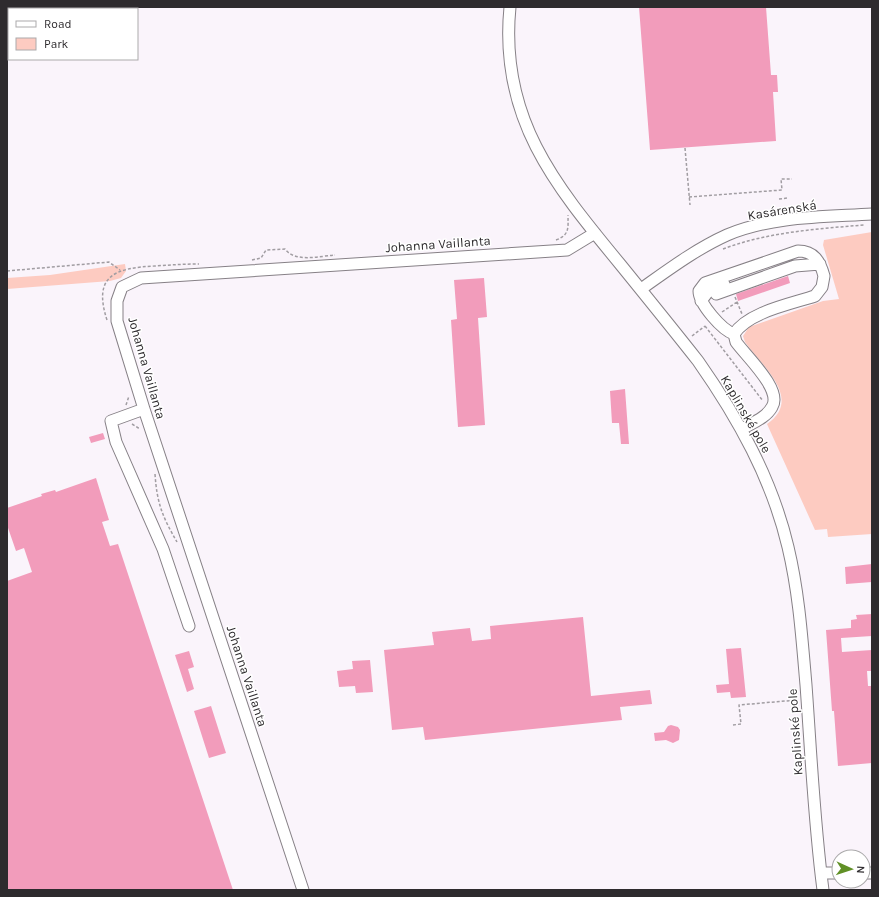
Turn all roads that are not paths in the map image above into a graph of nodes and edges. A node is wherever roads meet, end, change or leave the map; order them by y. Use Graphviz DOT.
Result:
graph roads {
  1 [pos="510,7"];
  2 [pos="872,214"];
  3 [pos="595,234"];
  4 [pos="818,260"];
  5 [pos="641,289"];
  6 [pos="703,304"];
  7 [pos="734,334"];
  8 [pos="144,410"];
  9 [pos="742,429"];
  10 [pos="189,626"];
  11 [pos="831,873"];
  12 [pos="820,874"];
  13 [pos="303,890"];
  14 [pos="823,890"];
  1 -- 3 [label="street, Kaplinské pole"];
  2 -- 5 [label="street, Kasárenská"];
  3 -- 5 [label="street, Kaplinské pole"];
  3 -- 8 [label="street, Johanna Vaillanta"];
  4 -- 6 [label="street"];
  4 -- 6 [label="street"];
  4 -- 7 [label="street"];
  5 -- 9 [label="street, Kaplinské pole"];
  6 -- 7 [label="street"];
  7 -- 9 [label="street"];
  8 -- 10 [label="street"];
  8 -- 13 [label="street, Johanna Vaillanta"];
  9 -- 12 [label="street, Kaplinské pole"];
  11 -- 12 [label="street"];
  12 -- 14 [label="street, Kaplinské pole"];
}
